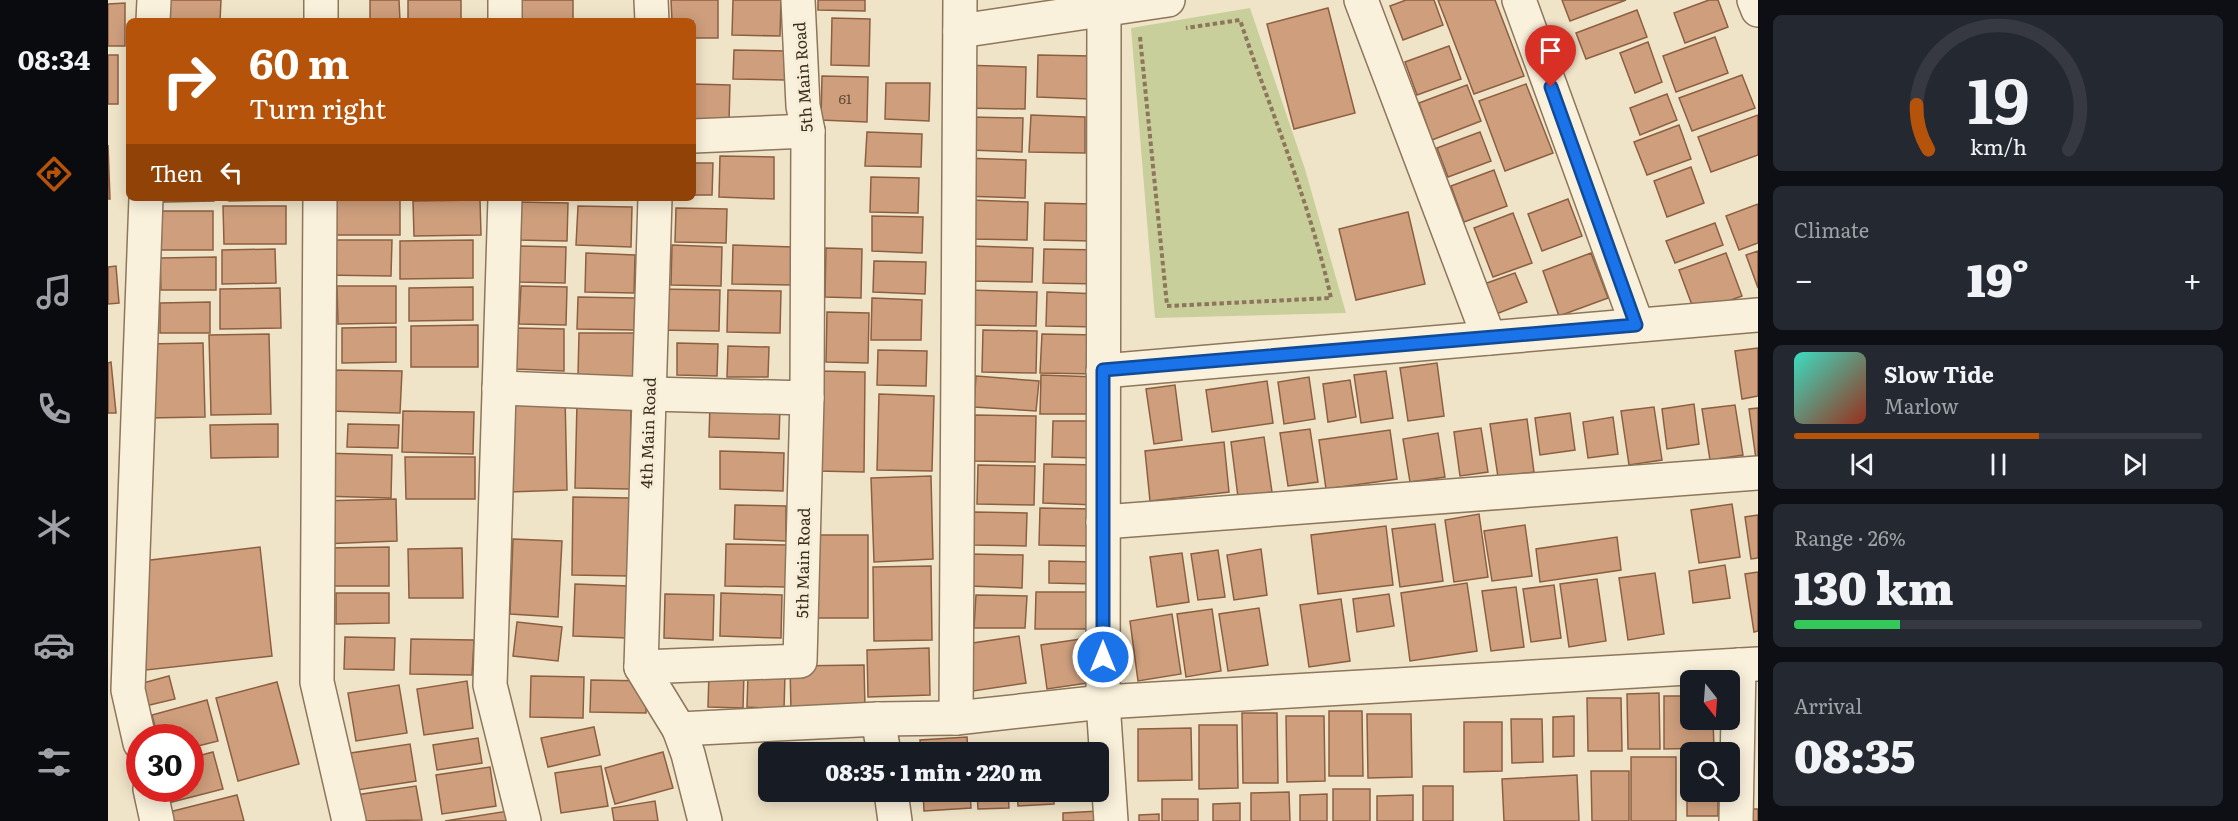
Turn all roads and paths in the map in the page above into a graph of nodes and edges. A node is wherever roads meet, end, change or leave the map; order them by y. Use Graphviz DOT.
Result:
graph roads {
  1 [pos="154,0"];
  2 [pos="321,0"];
  3 [pos="505,0"];
  4 [pos="651,0"];
  5 [pos="798,0"];
  6 [pos="1168,0"];
  7 [pos="1361,0"];
  8 [pos="1520,0"];
  9 [pos="1754,0"];
  10 [pos="1104,10"];
  11 [pos="1758,10"];
  12 [pos="960,15"];
  13 [pos="153,18"];
  14 [pos="321,18"];
  15 [pos="505,18"];
  16 [pos="652,18"];
  17 [pos="1185,28"];
  18 [pos="1140,34"];
  19 [pos="808,131"];
  20 [pos="696,136"];
  21 [pos="146,201"];
  22 [pos="320,201"];
  23 [pos="505,201"];
  24 [pos="655,201"];
  25 [pos="1758,315"];
  26 [pos="1636,325"];
  27 [pos="1489,338"];
  28 [pos="1103,370"];
  29 [pos="499,388"];
  30 [pos="650,394"];
  31 [pos="807,398"];
  32 [pos="1758,473"];
  33 [pos="1103,522"];
  34 [pos="1749,665"];
  35 [pos="641,667"];
  36 [pos="1103,702"];
  37 [pos="956,718"];
  38 [pos="878,719"];
  39 [pos="136,724"];
  40 [pos="679,729"];
  41 [pos="882,742"];
  42 [pos="153,802"];
  43 [pos="892,802"];
  44 [pos="157,821"];
  45 [pos="349,821"];
  46 [pos="524,821"];
  47 [pos="705,821"];
  48 [pos="895,821"];
  49 [pos="1111,821"];
  50 [pos="1736,821"];
  1 -- 13 [label="street"];
  2 -- 14 [label="street"];
  3 -- 15 [label="street"];
  4 -- 16 [label="street"];
  5 -- 19 [label="street, 5th Main Road"];
  6 -- 10 [label="street"];
  7 -- 27 [label="street"];
  8 -- 26 [label="street"];
  9 -- 11 [label="street"];
  10 -- 12 [label="street"];
  10 -- 28 [label="street"];
  12 -- 37 [label="street"];
  17 -- 18 [label="path"];
  19 -- 20 [label="street"];
  19 -- 31 [label="street, 5th Main Road"];
  21 -- 39 [label="street"];
  22 -- 45 [label="street"];
  23 -- 29 [label="street"];
  24 -- 30 [label="street, 4th Main Road"];
  25 -- 26 [label="street"];
  26 -- 27 [label="street"];
  27 -- 28 [label="street"];
  28 -- 33 [label="street"];
  29 -- 30 [label="street"];
  29 -- 46 [label="street"];
  30 -- 31 [label="street"];
  30 -- 35 [label="street, 4th Main Road"];
  31 -- 35 [label="street, 5th Main Road"];
  32 -- 33 [label="street"];
  33 -- 36 [label="street"];
  34 -- 36 [label="street"];
  34 -- 50 [label="street"];
  35 -- 40 [label="street"];
  36 -- 37 [label="street"];
  36 -- 49 [label="street"];
  37 -- 38 [label="street"];
  38 -- 40 [label="street"];
  38 -- 41 [label="street"];
  40 -- 47 [label="street"];
  42 -- 44 [label="street"];
  43 -- 48 [label="street"];
}
